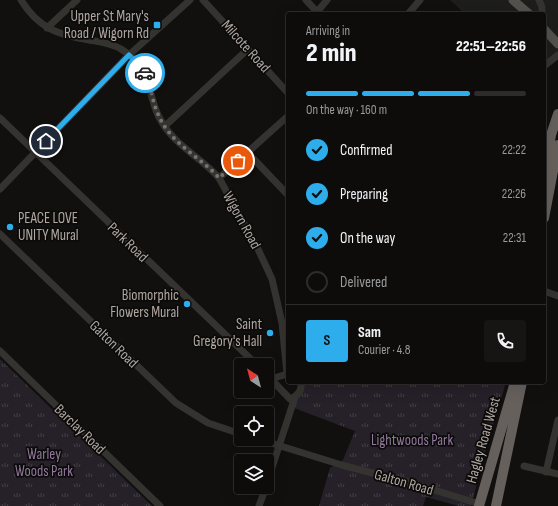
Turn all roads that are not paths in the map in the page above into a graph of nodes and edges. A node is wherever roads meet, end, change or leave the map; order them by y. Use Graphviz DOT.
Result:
graph roads {
  1 [pos="21,0"];
  2 [pos="77,0"];
  3 [pos="190,0"];
  4 [pos="203,0"];
  5 [pos="306,0"];
  6 [pos="328,0"];
  7 [pos="420,0"];
  8 [pos="513,0"];
  9 [pos="539,0"];
  10 [pos="317,12"];
  11 [pos="319,12"];
  12 [pos="413,12"];
  13 [pos="527,12"];
  14 [pos="542,12"];
  15 [pos="46,28"];
  16 [pos="546,29"];
  17 [pos="546,30"];
  18 [pos="558,38"];
  19 [pos="558,44"];
  20 [pos="248,49"];
  21 [pos="129,55"];
  22 [pos="558,55"];
  23 [pos="546,64"];
  24 [pos="286,91"];
  25 [pos="558,114"];
  26 [pos="0,118"];
  27 [pos="286,118"];
  28 [pos="165,126"];
  29 [pos="558,145"];
  30 [pos="36,152"];
  31 [pos="248,153"];
  32 [pos="546,161"];
  33 [pos="219,178"];
  34 [pos="0,189"];
  35 [pos="286,193"];
  36 [pos="546,208"];
  37 [pos="0,234"];
  38 [pos="546,293"];
  39 [pos="558,296"];
  40 [pos="0,351"];
  41 [pos="250,358"];
  42 [pos="286,374"];
  43 [pos="274,378"];
  44 [pos="274,381"];
  45 [pos="302,384"];
  46 [pos="514,384"];
  47 [pos="522,384"];
  48 [pos="278,385"];
  49 [pos="287,396"];
  50 [pos="296,397"];
  51 [pos="558,420"];
  52 [pos="287,422"];
  53 [pos="234,432"];
  54 [pos="274,444"];
  55 [pos="279,446"];
  56 [pos="274,461"];
  57 [pos="524,466"];
  58 [pos="546,472"];
  59 [pos="558,474"];
  60 [pos="499,490"];
  61 [pos="264,494"];
  62 [pos="480,505"];
  63 [pos="160,506"];
  64 [pos="260,506"];
  65 [pos="496,506"];
  1 -- 15 [label="street, Wigorn Road"];
  2 -- 15 [label="street"];
  3 -- 21 [label="street"];
  4 -- 20 [label="street, Milcote Road"];
  5 -- 10 [label="street"];
  6 -- 11 [label="street"];
  7 -- 12 [label="street"];
  8 -- 13 [label="main road"];
  9 -- 14 [label="street"];
  15 -- 21 [label="street, Wigorn Road"];
  16 -- 18 [label="main road"];
  17 -- 19 [label="main road"];
  20 -- 24 [label="street, Milcote Road"];
  20 -- 28 [label="street"];
  21 -- 28 [label="street, Wigorn Road"];
  21 -- 30 [label="street"];
  22 -- 23 [label="street"];
  25 -- 32 [label="highway"];
  26 -- 30 [label="street, Park Road"];
  27 -- 31 [label="street"];
  28 -- 33 [label="street, Wigorn Road"];
  29 -- 36 [label="highway"];
  30 -- 34 [label="street"];
  30 -- 41 [label="street, Park Road"];
  31 -- 33 [label="street"];
  31 -- 35 [label="street"];
  33 -- 42 [label="street, Wigorn Road"];
  37 -- 53 [label="street, Galton Road"];
  38 -- 39 [label="street"];
  40 -- 63 [label="street, Barclay Road"];
  42 -- 43 [label="street"];
  42 -- 48 [label="street"];
  44 -- 48 [label="street"];
  45 -- 50 [label="street"];
  46 -- 62 [label="highway, Hagley Road West"];
  47 -- 60 [label="highway, Hagley Road West"];
  48 -- 49 [label="street"];
  49 -- 50 [label="street"];
  49 -- 52 [label="street"];
  50 -- 52 [label="street"];
  51 -- 58 [label="street"];
  52 -- 55 [label="street"];
  54 -- 55 [label="street, Galton Road"];
  55 -- 56 [label="street"];
  55 -- 62 [label="street, Galton Road"];
  57 -- 58 [label="street"];
  58 -- 59 [label="street"];
  60 -- 62 [label="highway"];
  60 -- 65 [label="highway, Hagley Road West"];
  61 -- 64 [label="street"];
}
